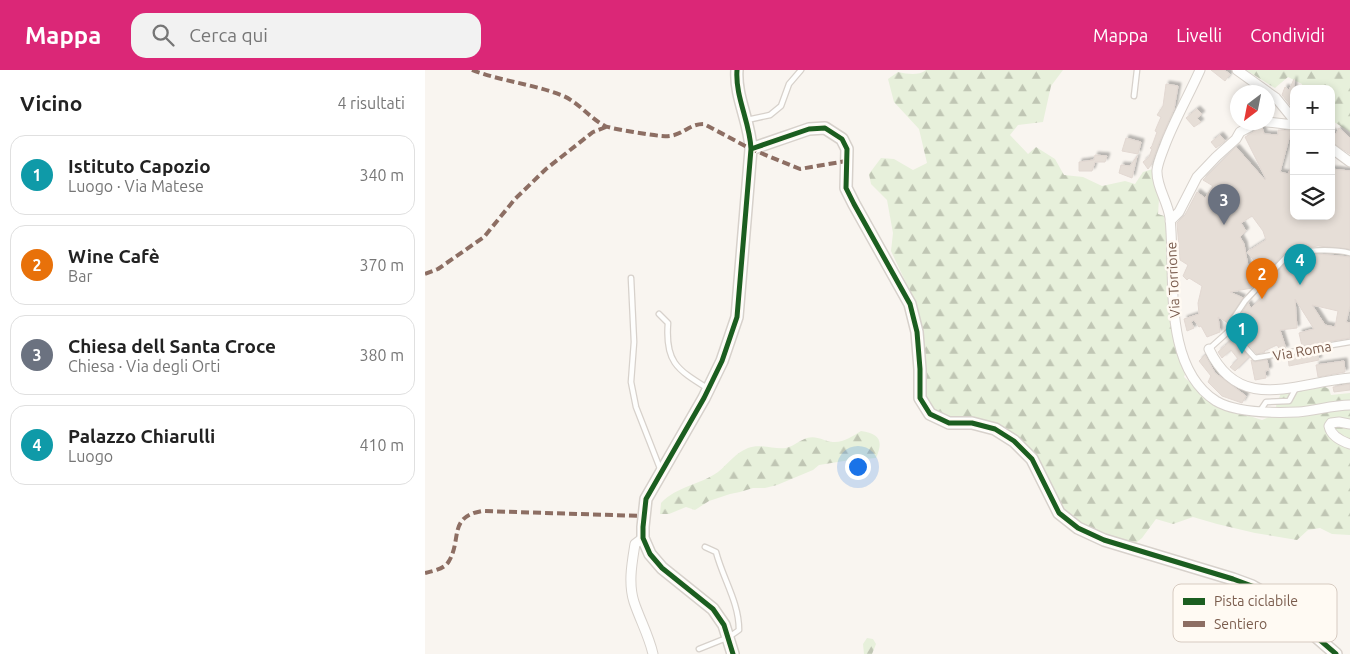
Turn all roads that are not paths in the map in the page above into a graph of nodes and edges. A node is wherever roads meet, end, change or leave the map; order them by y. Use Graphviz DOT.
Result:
graph roads {
  1 [pos="737,70"];
  2 [pos="801,70"];
  3 [pos="1137,70"];
  4 [pos="1200,70"];
  5 [pos="1237,70"];
  6 [pos="1134,96"];
  7 [pos="1290,115"];
  8 [pos="747,120"];
  9 [pos="1275,123"];
  10 [pos="1290,125"];
  11 [pos="1244,130"];
  12 [pos="751,149"];
  13 [pos="1335,151"];
  14 [pos="1350,162"];
  15 [pos="1170,221"];
  16 [pos="1350,254"];
  17 [pos="631,278"];
  18 [pos="659,314"];
  19 [pos="1229,330"];
  20 [pos="1350,342"];
  21 [pos="1209,349"];
  22 [pos="1350,378"];
  23 [pos="1296,388"];
  24 [pos="708,389"];
  25 [pos="1350,405"];
  26 [pos="1259,412"];
  27 [pos="1350,424"];
  28 [pos="1350,444"];
  29 [pos="661,472"];
  30 [pos="643,538"];
  31 [pos="705,547"];
  32 [pos="1247,584"];
  33 [pos="729,637"];
  34 [pos="1322,642"];
  35 [pos="699,649"];
  36 [pos="653,654"];
  37 [pos="733,654"];
  38 [pos="1336,654"];
  1 -- 8 [label="street"];
  2 -- 8 [label="lane"];
  3 -- 6 [label="lane"];
  4 -- 15 [label="street, Via Torrione"];
  5 -- 7 [label="street"];
  8 -- 12 [label="street"];
  9 -- 10 [label="street"];
  11 -- 15 [label="street"];
  12 -- 24 [label="street"];
  12 -- 32 [label="street"];
  13 -- 14 [label="street"];
  15 -- 26 [label="street, Via Torrione"];
  16 -- 19 [label="lane"];
  17 -- 29 [label="lane"];
  18 -- 24 [label="lane"];
  19 -- 20 [label="lane, Via Roma"];
  19 -- 21 [label="lane"];
  21 -- 23 [label="street"];
  22 -- 23 [label="street"];
  23 -- 26 [label="lane"];
  24 -- 29 [label="street"];
  25 -- 26 [label="street, Via Torrione"];
  27 -- 28 [label="street"];
  29 -- 30 [label="street"];
  30 -- 33 [label="street"];
  30 -- 36 [label="street"];
  31 -- 33 [label="lane"];
  33 -- 35 [label="lane"];
  33 -- 37 [label="street"];
  34 -- 38 [label="street"];
}
